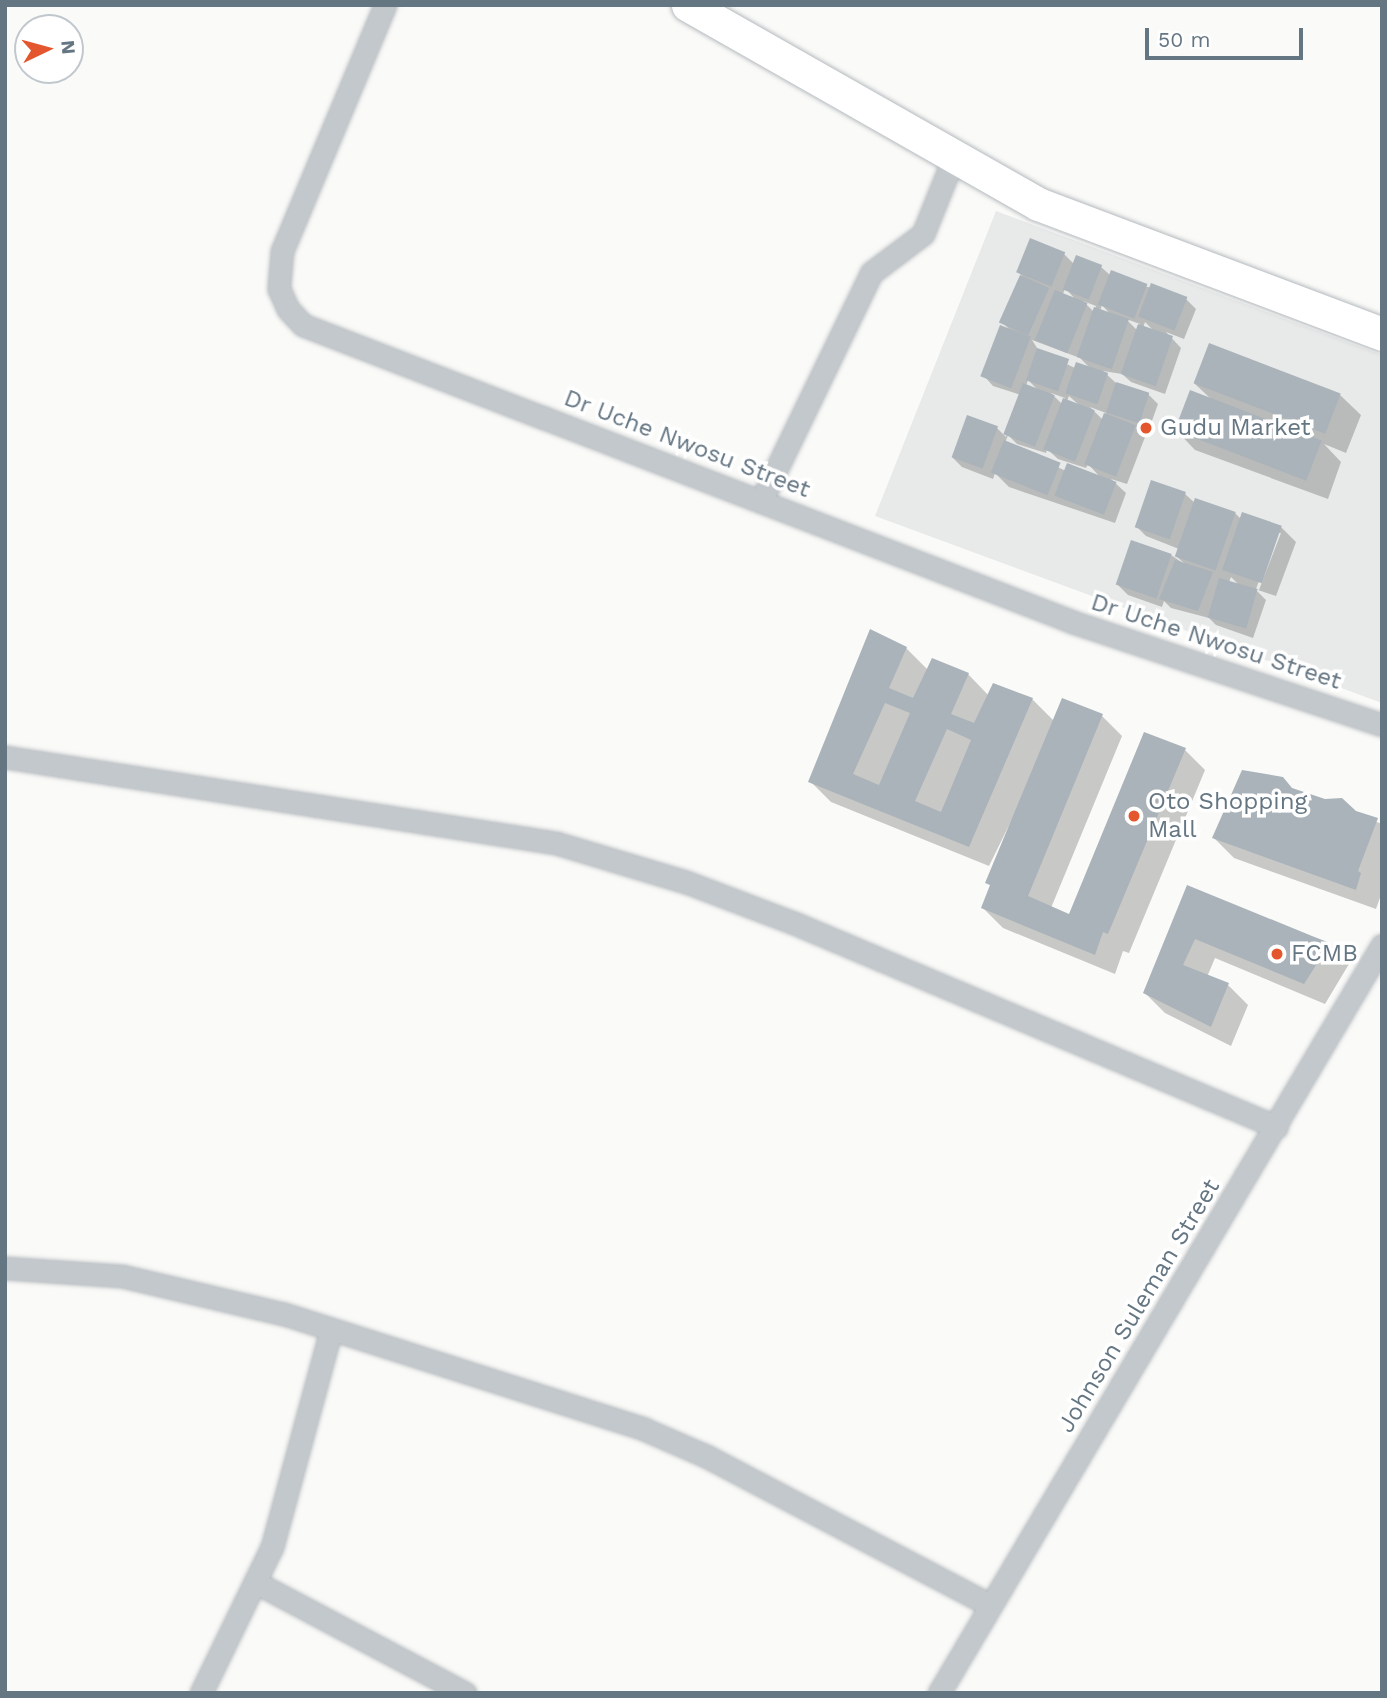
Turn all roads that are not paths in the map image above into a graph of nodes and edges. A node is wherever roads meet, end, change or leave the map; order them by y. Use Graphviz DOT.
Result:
graph roads {
  1 [pos="385,5"];
  2 [pos="688,5"];
  3 [pos="954,157"];
  4 [pos="1382,334"];
  5 [pos="761,501"];
  6 [pos="1382,725"];
  7 [pos="5,757"];
  8 [pos="1382,945"];
  9 [pos="1277,1127"];
  10 [pos="5,1268"];
  11 [pos="331,1330"];
  12 [pos="256,1582"];
  13 [pos="990,1605"];
  14 [pos="201,1693"];
  15 [pos="465,1693"];
  16 [pos="940,1693"];
  1 -- 5 [label="street, Dr Uche Nwosu Street"];
  2 -- 3 [label="main road"];
  3 -- 4 [label="main road"];
  3 -- 5 [label="street"];
  5 -- 6 [label="street, Dr Uche Nwosu Street"];
  7 -- 9 [label="street"];
  8 -- 9 [label="street, Johnson Suleman Street"];
  9 -- 13 [label="street, Johnson Suleman Street"];
  10 -- 11 [label="street"];
  11 -- 12 [label="street"];
  11 -- 13 [label="street"];
  12 -- 14 [label="street"];
  12 -- 15 [label="street"];
  13 -- 16 [label="street, Johnson Suleman Street"];
}
